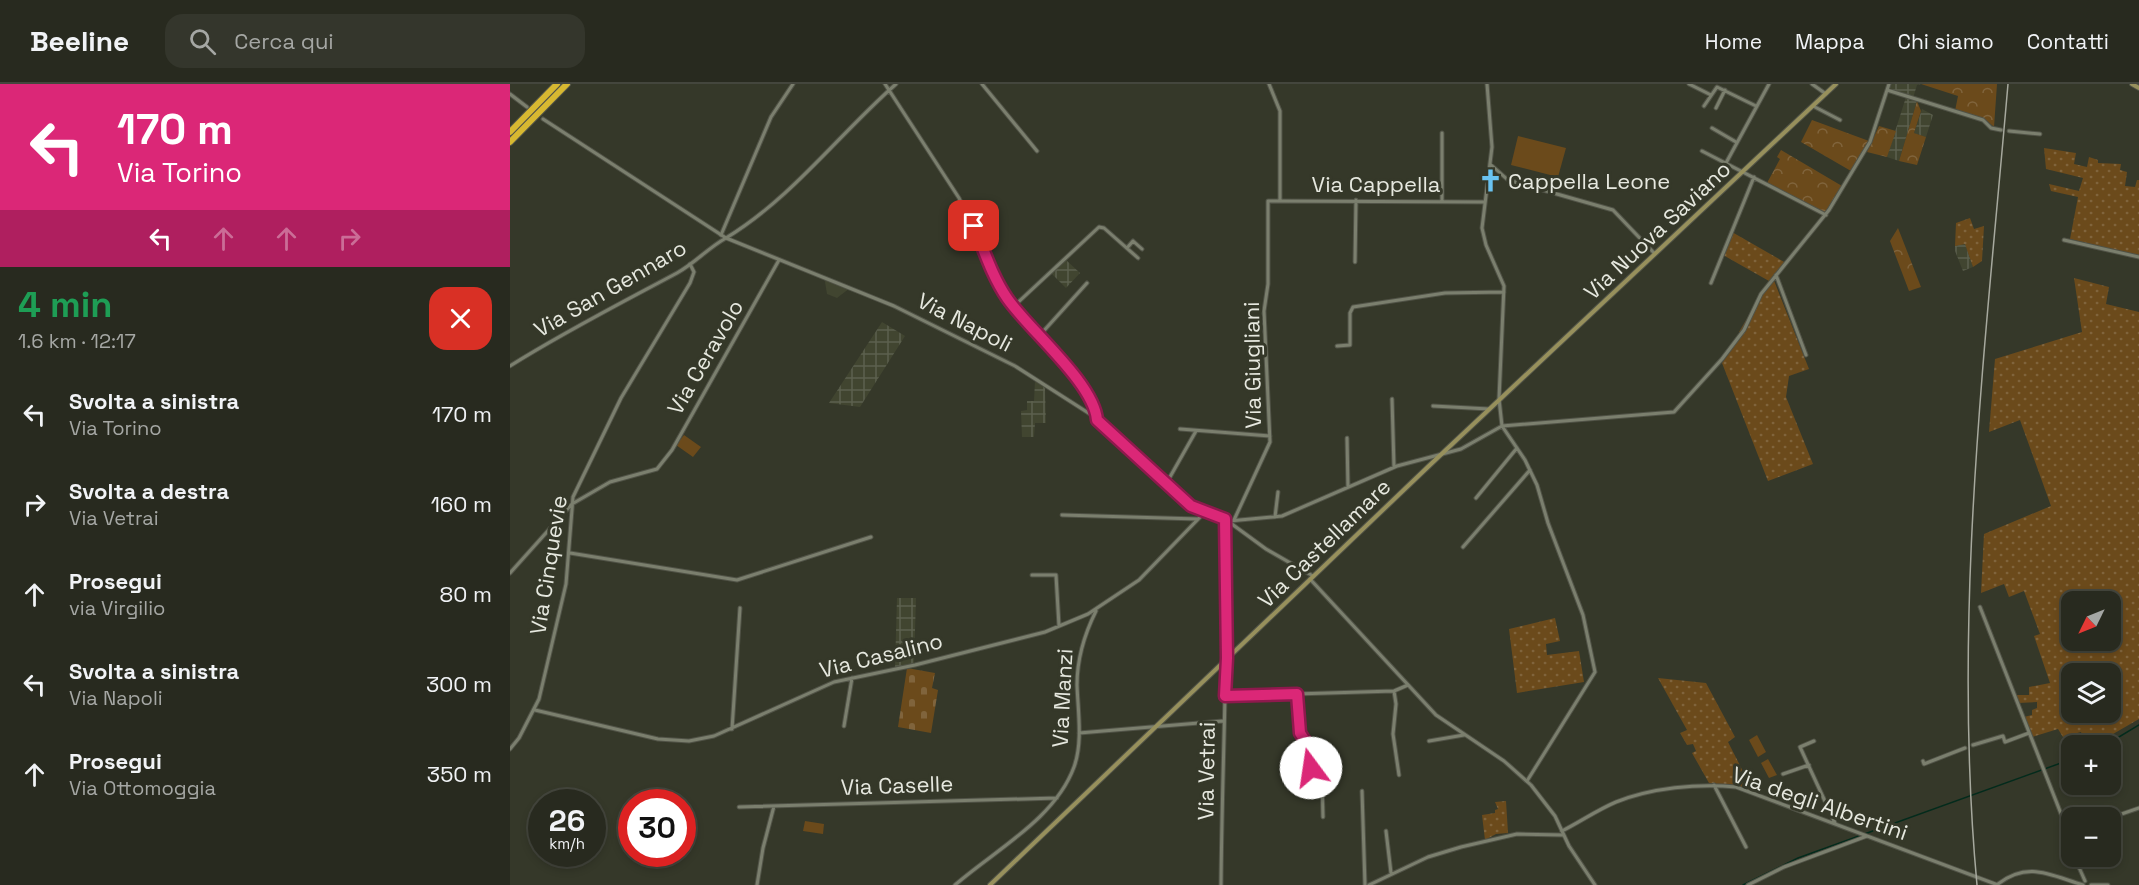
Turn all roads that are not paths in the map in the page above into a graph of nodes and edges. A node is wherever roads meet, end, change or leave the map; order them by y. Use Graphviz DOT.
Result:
graph roads {
  1 [pos="557,84"];
  2 [pos="567,84"];
  3 [pos="793,84"];
  4 [pos="885,84"];
  5 [pos="982,84"];
  6 [pos="1269,84"];
  7 [pos="1487,84"];
  8 [pos="1689,84"];
  9 [pos="1769,84"];
  10 [pos="1812,84"];
  11 [pos="1836,84"];
  12 [pos="1889,84"];
  13 [pos="2132,84"];
  14 [pos="895,85"];
  15 [pos="2139,88"];
  16 [pos="889,90"];
  17 [pos="1725,90"];
  18 [pos="1887,90"];
  19 [pos="510,94"];
  20 [pos="1826,94"];
  21 [pos="1711,96"];
  22 [pos="1704,106"];
  23 [pos="1756,106"];
  24 [pos="1812,106"];
  25 [pos="527,107"];
  26 [pos="1716,108"];
  27 [pos="543,119"];
  28 [pos="1840,120"];
  29 [pos="1712,128"];
  30 [pos="2001,130"];
  31 [pos="2009,131"];
  32 [pos="510,132"];
  33 [pos="1442,133"];
  34 [pos="2040,134"];
  35 [pos="510,142"];
  36 [pos="1736,142"];
  37 [pos="1037,151"];
  38 [pos="1702,151"];
  39 [pos="1726,162"];
  40 [pos="1490,164"];
  41 [pos="1743,171"];
  42 [pos="1754,177"];
  43 [pos="1356,200"];
  44 [pos="1268,201"];
  45 [pos="1280,201"];
  46 [pos="1442,201"];
  47 [pos="1485,202"];
  48 [pos="1826,215"];
  49 [pos="721,235"];
  50 [pos="726,238"];
  51 [pos="2064,240"];
  52 [pos="1127,248"];
  53 [pos="1142,249"];
  54 [pos="1655,254"];
  55 [pos="2139,257"];
  56 [pos="1138,258"];
  57 [pos="779,260"];
  58 [pos="1355,262"];
  59 [pos="690,264"];
  60 [pos="1776,275"];
  61 [pos="1087,283"];
  62 [pos="1711,283"];
  63 [pos="1504,292"];
  64 [pos="1013,306"];
  65 [pos="1039,335"];
  66 [pos="1336,346"];
  67 [pos="1806,355"];
  68 [pos="510,366"];
  69 [pos="1392,399"];
  70 [pos="1499,399"];
  71 [pos="1433,406"];
  72 [pos="1489,409"];
  73 [pos="1097,420"];
  74 [pos="1502,426"];
  75 [pos="1180,429"];
  76 [pos="1196,431"];
  77 [pos="1270,436"];
  78 [pos="1347,438"];
  79 [pos="1517,448"];
  80 [pos="1440,455"];
  81 [pos="1394,467"];
  82 [pos="1530,470"];
  83 [pos="1166,484"];
  84 [pos="1348,487"];
  85 [pos="1278,492"];
  86 [pos="1476,498"];
  87 [pos="572,504"];
  88 [pos="1205,512"];
  89 [pos="1062,515"];
  90 [pos="1275,517"];
  91 [pos="1199,519"];
  92 [pos="1227,520"];
  93 [pos="1234,521"];
  94 [pos="871,537"];
  95 [pos="1463,547"];
  96 [pos="570,553"];
  97 [pos="510,573"];
  98 [pos="1032,575"];
  99 [pos="1312,578"];
  100 [pos="1980,607"];
  101 [pos="740,608"];
  102 [pos="1097,609"];
  103 [pos="1059,626"];
  104 [pos="1227,658"];
  105 [pos="852,677"];
  106 [pos="1408,685"];
  107 [pos="1394,691"];
  108 [pos="1297,694"];
  109 [pos="1225,696"];
  110 [pos="535,710"];
  111 [pos="1223,721"];
  112 [pos="844,726"];
  113 [pos="1155,726"];
  114 [pos="732,729"];
  115 [pos="1079,733"];
  116 [pos="2029,733"];
  117 [pos="1464,735"];
  118 [pos="1429,741"];
  119 [pos="1814,741"];
  120 [pos="1973,745"];
  121 [pos="1965,748"];
  122 [pos="510,749"];
  123 [pos="1338,758"];
  124 [pos="1313,760"];
  125 [pos="1923,761"];
  126 [pos="1809,765"];
  127 [pos="1783,774"];
  128 [pos="1399,775"];
  129 [pos="1527,781"];
  130 [pos="1714,785"];
  131 [pos="1362,791"];
  132 [pos="1057,798"];
  133 [pos="774,806"];
  134 [pos="739,807"];
  135 [pos="2139,808"];
  136 [pos="2061,814"];
  137 [pos="2121,814"];
  138 [pos="1323,817"];
  139 [pos="1835,823"];
  140 [pos="1386,831"];
  141 [pos="1563,833"];
  142 [pos="1866,834"];
  143 [pos="1746,847"];
  144 [pos="2078,867"];
  145 [pos="1391,873"];
  146 [pos="2084,884"];
  147 [pos="757,885"];
  148 [pos="955,885"];
  149 [pos="990,885"];
  150 [pos="1221,885"];
  151 [pos="1367,885"];
  152 [pos="1595,885"];
  153 [pos="1748,885"];
  154 [pos="1998,885"];
  155 [pos="2091,885"];
  156 [pos="2108,885"];
  1 -- 32 [label="highway"];
  2 -- 35 [label="highway"];
  3 -- 49 [label="street"];
  4 -- 16 [label="street"];
  5 -- 37 [label="street"];
  6 -- 45 [label="street"];
  7 -- 40 [label="street"];
  8 -- 21 [label="street"];
  9 -- 23 [label="street"];
  10 -- 20 [label="street"];
  11 -- 20 [label="main road, Via Nuova Saviano"];
  12 -- 18 [label="street"];
  13 -- 15 [label="main road"];
  14 -- 16 [label="street, Via San Gennaro"];
  16 -- 50 [label="street, Via San Gennaro"];
  16 -- 64 [label="street"];
  17 -- 21 [label="street"];
  17 -- 23 [label="street"];
  17 -- 26 [label="street"];
  18 -- 30 [label="street"];
  18 -- 48 [label="street"];
  19 -- 25 [label="street"];
  20 -- 24 [label="main road, Via Nuova Saviano"];
  21 -- 22 [label="street"];
  23 -- 36 [label="street"];
  24 -- 28 [label="street"];
  24 -- 41 [label="main road, Via Nuova Saviano"];
  27 -- 49 [label="street, Via Napoli"];
  29 -- 36 [label="street"];
  31 -- 34 [label="street"];
  33 -- 46 [label="street"];
  36 -- 39 [label="street"];
  38 -- 39 [label="street"];
  39 -- 41 [label="street"];
  40 -- 47 [label="street"];
  40 -- 54 [label="street"];
  41 -- 42 [label="street"];
  41 -- 54 [label="main road, Via Nuova Saviano"];
  42 -- 48 [label="street"];
  42 -- 62 [label="street"];
  43 -- 45 [label="street, Via Cappella"];
  43 -- 46 [label="street, Via Cappella"];
  43 -- 58 [label="street"];
  44 -- 45 [label="street, Via Cappella"];
  44 -- 77 [label="street, Via Giugliani"];
  46 -- 47 [label="street, Via Cappella"];
  47 -- 63 [label="street"];
  48 -- 60 [label="street"];
  49 -- 50 [label="street, Via Napoli"];
  50 -- 57 [label="street, Via Napoli"];
  50 -- 59 [label="street, Via San Gennaro"];
  51 -- 55 [label="street"];
  52 -- 53 [label="street"];
  52 -- 56 [label="street"];
  52 -- 64 [label="street"];
  54 -- 70 [label="main road, Via Nuova Saviano"];
  57 -- 73 [label="street, Via Napoli"];
  57 -- 87 [label="street, Via Ceravolo"];
  59 -- 68 [label="street, Via San Gennaro"];
  59 -- 87 [label="street, Via Cinquevie"];
  60 -- 67 [label="street"];
  60 -- 74 [label="street"];
  61 -- 65 [label="street"];
  63 -- 66 [label="street"];
  63 -- 70 [label="street"];
  64 -- 65 [label="street"];
  65 -- 73 [label="street"];
  69 -- 81 [label="street"];
  70 -- 72 [label="main road, Via Castellamare"];
  70 -- 74 [label="street"];
  71 -- 72 [label="street"];
  72 -- 80 [label="main road, Via Castellamare"];
  73 -- 83 [label="street, Via Napoli"];
  74 -- 79 [label="street"];
  74 -- 80 [label="street"];
  75 -- 76 [label="street"];
  76 -- 77 [label="street"];
  76 -- 83 [label="street"];
  77 -- 93 [label="street, Via Giugliani"];
  78 -- 84 [label="street"];
  79 -- 82 [label="street"];
  79 -- 86 [label="street"];
  80 -- 81 [label="street"];
  80 -- 99 [label="main road, Via Castellamare"];
  81 -- 84 [label="street"];
  82 -- 95 [label="street"];
  82 -- 129 [label="street"];
  83 -- 88 [label="street, Via Napoli"];
  84 -- 90 [label="street"];
  85 -- 90 [label="street"];
  87 -- 96 [label="street, Via Cinquevie"];
  87 -- 97 [label="street"];
  88 -- 91 [label="street, Via Casalino"];
  88 -- 92 [label="street, Via Napoli"];
  89 -- 91 [label="street"];
  90 -- 93 [label="street"];
  91 -- 102 [label="street, Via Casalino"];
  92 -- 93 [label="street"];
  92 -- 99 [label="street, Via Napoli"];
  92 -- 104 [label="street, Via Vetrai"];
  94 -- 96 [label="street"];
  96 -- 110 [label="street, Via Cinquevie"];
  98 -- 103 [label="street"];
  99 -- 104 [label="main road, Via Castellamare"];
  99 -- 106 [label="street, Via Napoli"];
  100 -- 116 [label="street"];
  101 -- 114 [label="street"];
  102 -- 103 [label="street, Via Casalino"];
  102 -- 115 [label="street, Via Manzi"];
  103 -- 105 [label="street, Via Casalino"];
  104 -- 109 [label="street, Via Vetrai"];
  104 -- 113 [label="main road, Via Castellamare"];
  105 -- 112 [label="street"];
  105 -- 114 [label="street, Via Casalino"];
  106 -- 107 [label="street"];
  106 -- 117 [label="street, Via Napoli"];
  107 -- 108 [label="street"];
  107 -- 128 [label="street"];
  108 -- 109 [label="street"];
  108 -- 124 [label="street"];
  109 -- 111 [label="street, Via Vetrai"];
  110 -- 114 [label="street, Via Casalino"];
  110 -- 122 [label="street, Via Cinquevie"];
  111 -- 113 [label="street"];
  111 -- 150 [label="street, Via Vetrai"];
  113 -- 115 [label="street"];
  113 -- 149 [label="main road, Via Castellamare"];
  115 -- 132 [label="street, Via Manzi"];
  116 -- 120 [label="street"];
  116 -- 136 [label="street"];
  117 -- 118 [label="street"];
  117 -- 129 [label="street, Via Napoli"];
  119 -- 126 [label="street"];
  121 -- 125 [label="street"];
  123 -- 124 [label="street"];
  124 -- 138 [label="street"];
  126 -- 127 [label="street"];
  126 -- 139 [label="street"];
  129 -- 141 [label="street, Via Napoli"];
  130 -- 139 [label="street, Via degli Albertini"];
  130 -- 141 [label="street, Via degli Albertini"];
  130 -- 143 [label="street"];
  131 -- 151 [label="street"];
  132 -- 133 [label="street, Via Caselle"];
  132 -- 148 [label="street, Via Manzi"];
  133 -- 134 [label="street, Via Caselle"];
  133 -- 147 [label="street"];
  135 -- 137 [label="street"];
  139 -- 142 [label="street, Via degli Albertini"];
  140 -- 145 [label="street"];
  141 -- 145 [label="street"];
  141 -- 152 [label="street, Via Napoli"];
  142 -- 153 [label="street"];
  142 -- 154 [label="street, Via degli Albertini"];
  144 -- 146 [label="street"];
  145 -- 151 [label="street"];
  146 -- 154 [label="street"];
  146 -- 155 [label="street"];
  155 -- 156 [label="street"];
}
